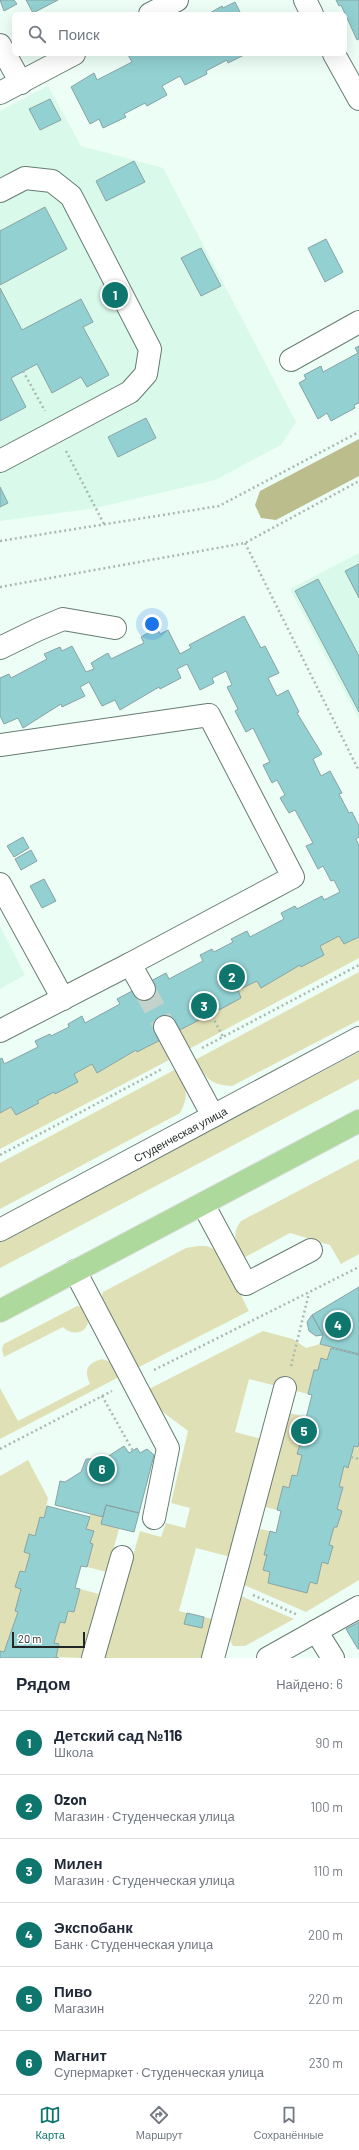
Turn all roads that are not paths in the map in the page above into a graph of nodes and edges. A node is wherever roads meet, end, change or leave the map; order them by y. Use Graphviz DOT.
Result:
graph roads {
  1 [pos="176,0"];
  2 [pos="305,0"];
  3 [pos="154,12"];
  4 [pos="311,12"];
  5 [pos="0,45"];
  6 [pos="70,56"];
  7 [pos="335,56"];
  8 [pos="21,82"];
  9 [pos="0,93"];
  10 [pos="359,99"];
  11 [pos="0,191"];
  12 [pos="359,322"];
  13 [pos="291,360"];
  14 [pos="0,461"];
  15 [pos="115,628"];
  16 [pos="0,648"];
  17 [pos="0,745"];
  18 [pos="0,884"];
  19 [pos="130,964"];
  20 [pos="144,989"];
  21 [pos="63,998"];
  22 [pos="165,1027"];
  23 [pos="0,1031"];
  24 [pos="359,1038"];
  25 [pos="213,1116"];
  26 [pos="359,1121"];
  27 [pos="203,1204"];
  28 [pos="0,1230"];
  29 [pos="310,1250"];
  30 [pos="75,1271"];
  31 [pos="0,1311"];
  32 [pos="285,1388"];
  33 [pos="154,1518"];
  34 [pos="122,1557"];
  35 [pos="359,1607"];
  36 [pos="310,1624"];
  37 [pos="92,1658"];
  38 [pos="213,1658"];
  39 [pos="268,1658"];
  40 [pos="332,1658"];
  1 -- 3 [label="street"];
  2 -- 4 [label="street"];
  5 -- 8 [label="street"];
  6 -- 8 [label="street"];
  7 -- 10 [label="street"];
  8 -- 9 [label="street"];
  11 -- 14 [label="street"];
  12 -- 13 [label="street"];
  15 -- 16 [label="street"];
  17 -- 19 [label="street"];
  18 -- 21 [label="street"];
  19 -- 20 [label="street"];
  19 -- 21 [label="street"];
  21 -- 23 [label="street"];
  22 -- 25 [label="street"];
  24 -- 25 [label="street, Студенческая улица"];
  25 -- 28 [label="street, Студенческая улица"];
  26 -- 27 [label="main road"];
  27 -- 29 [label="street"];
  27 -- 30 [label="main road"];
  30 -- 31 [label="main road"];
  30 -- 33 [label="street"];
  32 -- 38 [label="street"];
  34 -- 37 [label="street"];
  35 -- 36 [label="street"];
  36 -- 39 [label="street"];
  36 -- 40 [label="street"];
}
